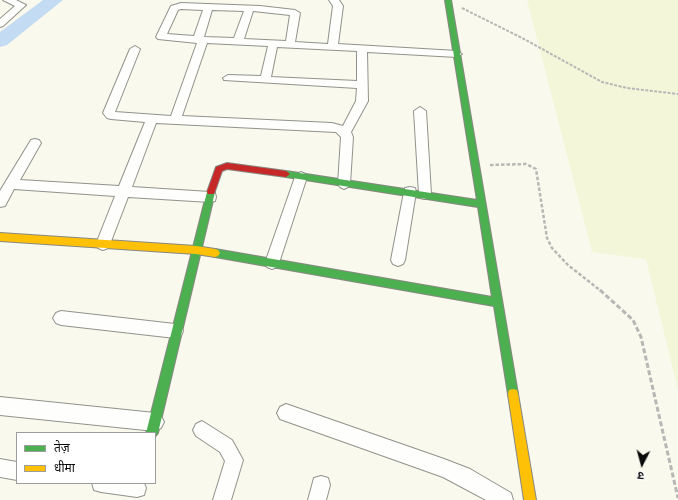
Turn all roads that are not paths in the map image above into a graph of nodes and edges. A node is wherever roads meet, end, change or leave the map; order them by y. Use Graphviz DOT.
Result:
graph roads {
  1 [pos="8,0"];
  2 [pos="334,0"];
  3 [pos="448,1"];
  4 [pos="208,7"];
  5 [pos="249,9"];
  6 [pos="0,24"];
  7 [pos="200,41"];
  8 [pos="238,42"];
  9 [pos="273,44"];
  10 [pos="290,45"];
  11 [pos="332,47"];
  12 [pos="135,49"];
  13 [pos="362,49"];
  14 [pos="456,54"];
  15 [pos="228,78"];
  16 [pos="265,80"];
  17 [pos="362,85"];
  18 [pos="420,110"];
  19 [pos="152,119"];
  20 [pos="175,120"];
  21 [pos="345,132"];
  22 [pos="35,143"];
  23 [pos="301,177"];
  24 [pos="10,184"];
  25 [pos="344,184"];
  26 [pos="410,192"];
  27 [pos="123,193"];
  28 [pos="425,194"];
  29 [pos="210,197"];
  30 [pos="0,202"];
  31 [pos="481,204"];
  32 [pos="0,237"];
  33 [pos="103,244"];
  34 [pos="196,250"];
  35 [pos="398,260"];
  36 [pos="272,263"];
  37 [pos="498,302"];
  38 [pos="61,318"];
  39 [pos="175,331"];
  40 [pos="0,406"];
  41 [pos="286,413"];
  42 [pos="153,428"];
  43 [pos="202,430"];
  44 [pos="0,468"];
  45 [pos="16,471"];
  46 [pos="106,484"];
  47 [pos="136,490"];
  48 [pos="222,500"];
  49 [pos="504,500"];
  50 [pos="530,500"];
  1 -- 6 [label="street"];
  2 -- 11 [label="street"];
  3 -- 14 [label="street"];
  4 -- 5 [label="street"];
  4 -- 7 [label="street"];
  4 -- 7 [label="street"];
  5 -- 8 [label="street"];
  5 -- 10 [label="street"];
  7 -- 8 [label="street"];
  7 -- 20 [label="street"];
  8 -- 9 [label="street"];
  9 -- 10 [label="street"];
  9 -- 16 [label="street"];
  10 -- 11 [label="street"];
  11 -- 13 [label="street"];
  12 -- 19 [label="street"];
  13 -- 14 [label="street"];
  13 -- 17 [label="street"];
  14 -- 31 [label="street"];
  15 -- 16 [label="street"];
  16 -- 17 [label="street"];
  17 -- 21 [label="street"];
  18 -- 28 [label="street"];
  19 -- 20 [label="street"];
  19 -- 27 [label="street"];
  20 -- 21 [label="street"];
  21 -- 25 [label="street"];
  22 -- 24 [label="street"];
  23 -- 25 [label="street"];
  23 -- 29 [label="street"];
  23 -- 36 [label="street"];
  24 -- 27 [label="street"];
  24 -- 30 [label="street"];
  25 -- 26 [label="street"];
  26 -- 28 [label="street"];
  26 -- 35 [label="street"];
  27 -- 29 [label="street"];
  27 -- 33 [label="street"];
  28 -- 31 [label="street"];
  29 -- 34 [label="street"];
  31 -- 37 [label="street"];
  32 -- 33 [label="street"];
  33 -- 34 [label="street"];
  34 -- 36 [label="street"];
  34 -- 39 [label="street"];
  36 -- 37 [label="street"];
  37 -- 50 [label="street"];
  38 -- 39 [label="street"];
  39 -- 42 [label="street"];
  40 -- 42 [label="street"];
  41 -- 49 [label="street"];
  43 -- 48 [label="street"];
  44 -- 45 [label="street"];
  46 -- 47 [label="street"];
}
